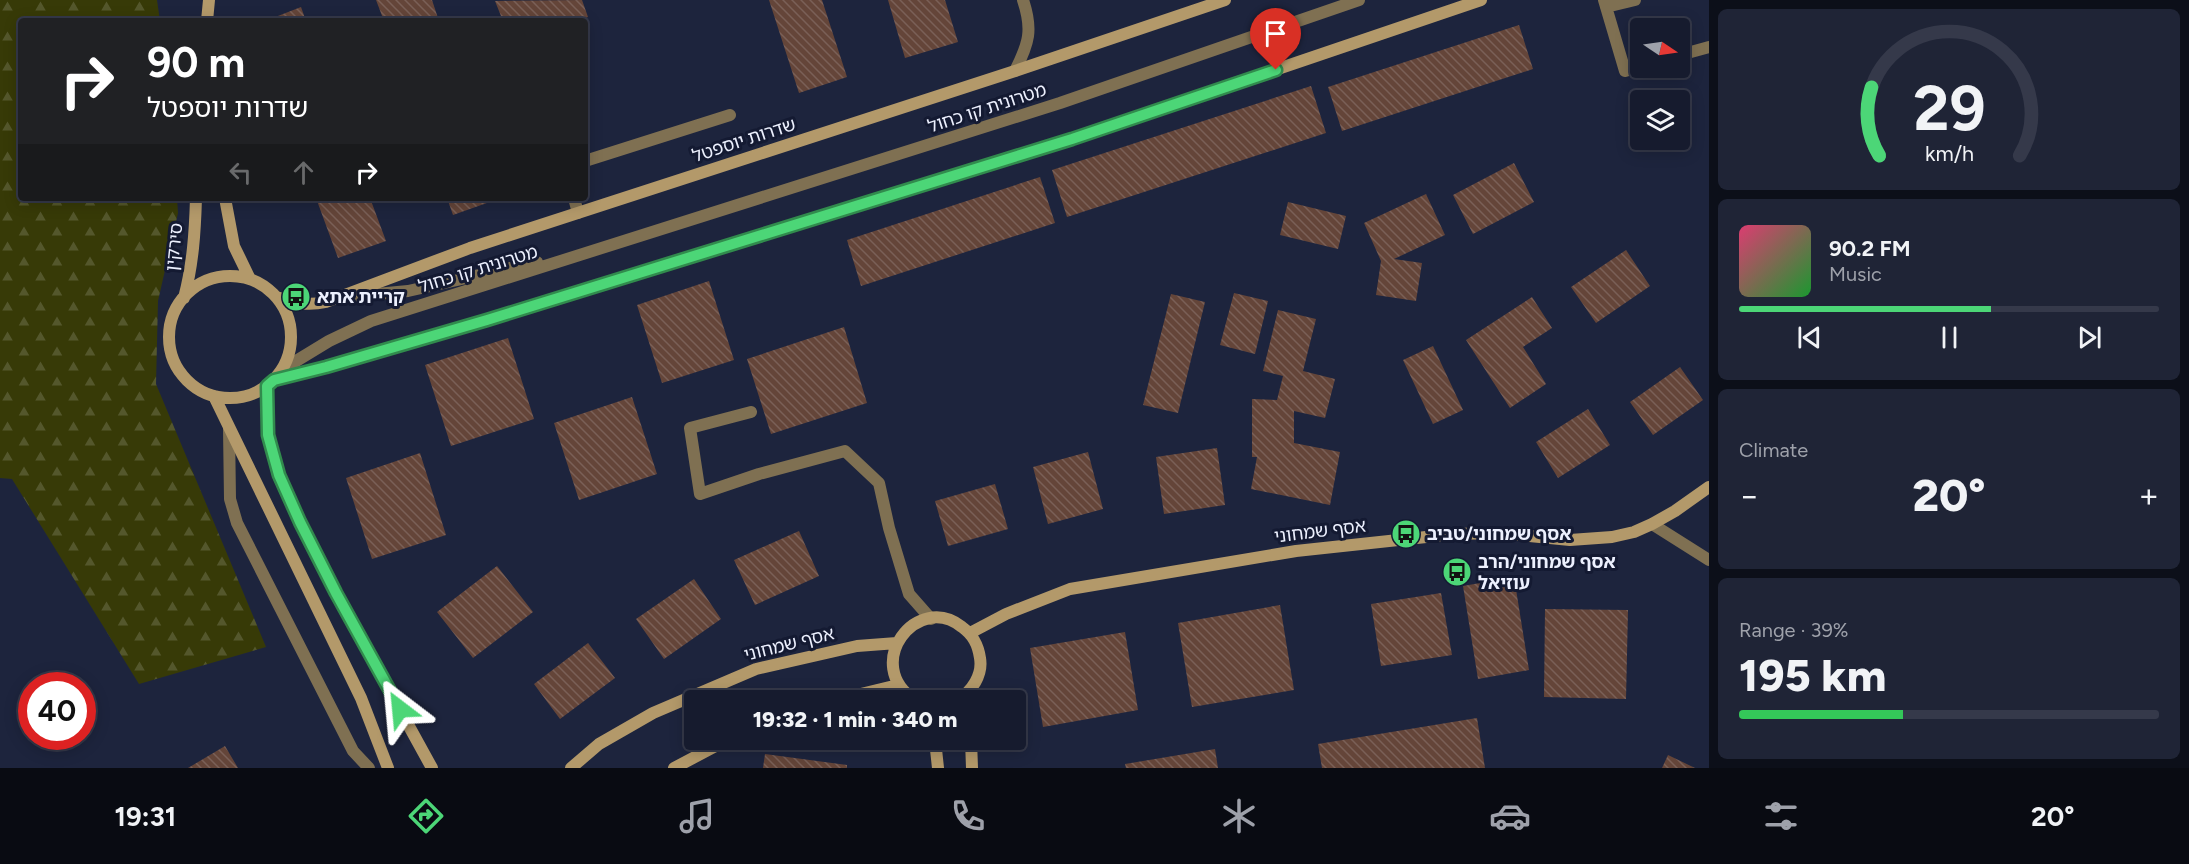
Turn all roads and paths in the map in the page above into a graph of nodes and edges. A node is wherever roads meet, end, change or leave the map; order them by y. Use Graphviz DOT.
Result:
graph roads {
  1 [pos="210,0"];
  2 [pos="1023,0"];
  3 [pos="1224,0"];
  4 [pos="1359,0"];
  5 [pos="1481,0"];
  6 [pos="1635,0"];
  7 [pos="1605,4"];
  8 [pos="207,18"];
  9 [pos="212,18"];
  10 [pos="1709,47"];
  11 [pos="1690,52"];
  12 [pos="1630,69"];
  13 [pos="1015,71"];
  14 [pos="730,115"];
  15 [pos="588,160"];
  16 [pos="196,201"];
  17 [pos="226,201"];
  18 [pos="575,201"];
  19 [pos="578,213"];
  20 [pos="624,242"];
  21 [pos="250,279"];
  22 [pos="276,297"];
  23 [pos="342,297"];
  24 [pos="184,298"];
  25 [pos="283,369"];
  26 [pos="271,383"];
  27 [pos="213,396"];
  28 [pos="750,412"];
  29 [pos="229,429"];
  30 [pos="1709,488"];
  31 [pos="1652,524"];
  32 [pos="1709,560"];
  33 [pos="931,619"];
  34 [pos="970,633"];
  35 [pos="897,643"];
  36 [pos="898,684"];
  37 [pos="875,690"];
  38 [pos="903,690"];
  39 [pos="973,690"];
  40 [pos="708,750"];
  41 [pos="936,750"];
  42 [pos="971,750"];
  43 [pos="369,768"];
  44 [pos="388,768"];
  45 [pos="432,768"];
  46 [pos="571,768"];
  47 [pos="674,768"];
  48 [pos="938,768"];
  49 [pos="972,768"];
  1 -- 8 [label="street"];
  1 -- 9 [label="street"];
  2 -- 13 [label="street"];
  3 -- 13 [label="street, שדרות יוספטל"];
  4 -- 20 [label="street, מטרונית קו כחול"];
  5 -- 26 [label="street"];
  6 -- 7 [label="street"];
  7 -- 12 [label="street"];
  10 -- 11 [label="street"];
  13 -- 19 [label="street, שדרות יוספטל"];
  14 -- 15 [label="street"];
  16 -- 24 [label="street, סירקין"];
  17 -- 21 [label="street"];
  18 -- 19 [label="street"];
  19 -- 23 [label="street, שדרות יוספטל"];
  20 -- 23 [label="street, מטרונית קו כחול"];
  20 -- 25 [label="street, מטרונית קו כחול"];
  21 -- 22 [label="street"];
  21 -- 24 [label="street"];
  22 -- 23 [label="street, שדרות יוספטל"];
  22 -- 25 [label="street"];
  24 -- 27 [label="street"];
  25 -- 26 [label="street"];
  26 -- 27 [label="street"];
  26 -- 45 [label="street"];
  27 -- 29 [label="street"];
  28 -- 33 [label="street"];
  29 -- 43 [label="street"];
  29 -- 44 [label="street"];
  30 -- 31 [label="street, אסף שמחוני"];
  31 -- 32 [label="street"];
  31 -- 34 [label="street, אסף שמחוני"];
  33 -- 34 [label="street"];
  33 -- 35 [label="street"];
  34 -- 39 [label="street"];
  35 -- 36 [label="street"];
  35 -- 46 [label="street, אסף שמחוני"];
  36 -- 37 [label="street"];
  36 -- 38 [label="street"];
  40 -- 47 [label="street"];
  41 -- 48 [label="street"];
  42 -- 49 [label="street"];
}
